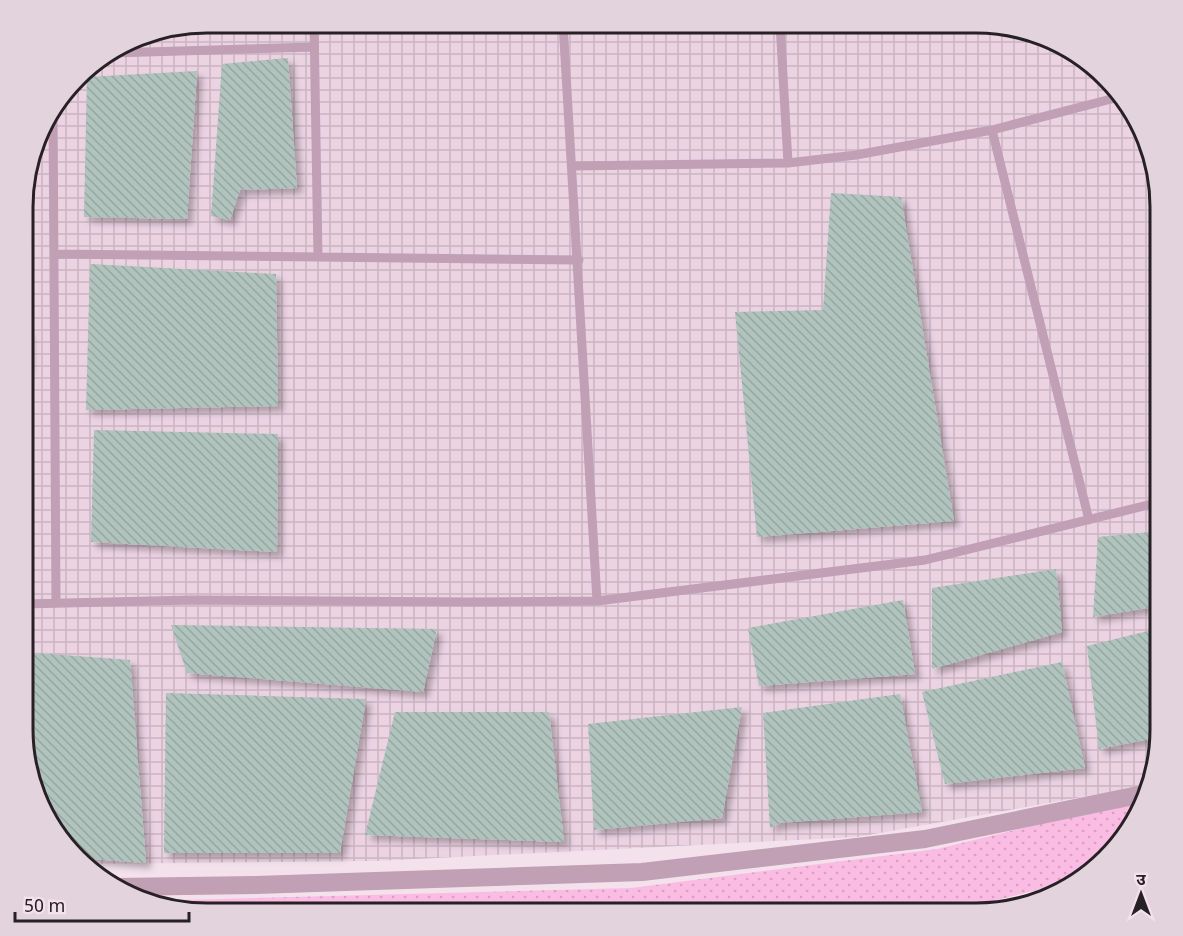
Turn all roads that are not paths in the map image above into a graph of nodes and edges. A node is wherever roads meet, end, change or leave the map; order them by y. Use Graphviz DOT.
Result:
graph roads {
  1 [pos="314,33"];
  2 [pos="564,33"];
  3 [pos="781,33"];
  4 [pos="314,47"];
  5 [pos="127,53"];
  6 [pos="1112,99"];
  7 [pos="53,126"];
  8 [pos="992,130"];
  9 [pos="788,163"];
  10 [pos="572,166"];
  11 [pos="54,254"];
  12 [pos="318,257"];
  13 [pos="579,260"];
  14 [pos="1150,505"];
  15 [pos="1089,520"];
  16 [pos="597,601"];
  17 [pos="56,602"];
  18 [pos="33,603"];
  19 [pos="1137,795"];
  20 [pos="134,887"];
  1 -- 4 [label="lane"];
  2 -- 10 [label="lane"];
  3 -- 9 [label="lane"];
  4 -- 5 [label="lane"];
  4 -- 12 [label="lane"];
  6 -- 8 [label="lane"];
  7 -- 11 [label="lane"];
  8 -- 9 [label="lane"];
  8 -- 15 [label="lane"];
  9 -- 10 [label="lane"];
  10 -- 13 [label="lane"];
  11 -- 12 [label="lane"];
  11 -- 17 [label="lane"];
  12 -- 13 [label="lane"];
  13 -- 16 [label="lane"];
  14 -- 15 [label="lane"];
  15 -- 16 [label="lane"];
  16 -- 17 [label="lane"];
  17 -- 18 [label="lane"];
  19 -- 20 [label="street"];
}
